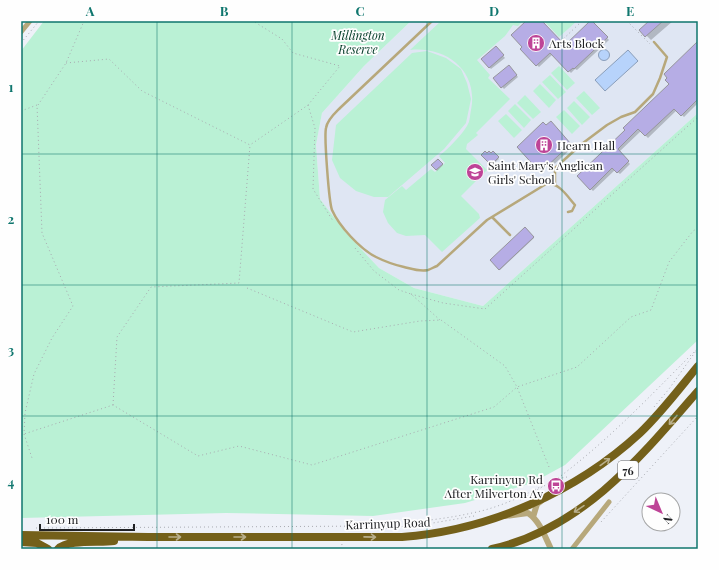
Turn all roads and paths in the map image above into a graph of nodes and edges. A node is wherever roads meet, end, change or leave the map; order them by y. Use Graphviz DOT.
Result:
graph roads {
  1 [pos="30,21"];
  2 [pos="39,21"];
  3 [pos="84,21"];
  4 [pos="253,21"];
  5 [pos="432,21"];
  6 [pos="582,21"];
  7 [pos="627,21"];
  8 [pos="21,32"];
  9 [pos="654,42"];
  10 [pos="21,43"];
  11 [pos="650,43"];
  12 [pos="555,47"];
  13 [pos="66,64"];
  14 [pos="38,105"];
  15 [pos="308,105"];
  16 [pos="21,111"];
  17 [pos="698,116"];
  18 [pos="250,145"];
  19 [pos="554,184"];
  20 [pos="568,212"];
  21 [pos="492,217"];
  22 [pos="333,222"];
  23 [pos="698,228"];
  24 [pos="510,235"];
  25 [pos="354,246"];
  26 [pos="247,288"];
  27 [pos="411,294"];
  28 [pos="441,320"];
  29 [pos="698,348"];
  30 [pos="698,366"];
  31 [pos="517,387"];
  32 [pos="698,391"];
  33 [pos="113,406"];
  34 [pos="651,411"];
  35 [pos="698,416"];
  36 [pos="21,434"];
  37 [pos="24,434"];
  38 [pos="32,458"];
  39 [pos="549,467"];
  40 [pos="569,476"];
  41 [pos="558,478"];
  42 [pos="548,483"];
  43 [pos="547,496"];
  44 [pos="519,501"];
  45 [pos="609,502"];
  46 [pos="475,516"];
  47 [pos="501,516"];
  48 [pos="533,517"];
  49 [pos="598,525"];
  50 [pos="37,528"];
  51 [pos="37,530"];
  52 [pos="171,530"];
  53 [pos="378,530"];
  54 [pos="542,531"];
  55 [pos="21,536"];
  56 [pos="148,537"];
  57 [pos="21,542"];
  58 [pos="48,549"];
  59 [pos="58,549"];
  60 [pos="492,549"];
  61 [pos="551,549"];
  62 [pos="572,549"];
  1 -- 8 [label="street"];
  2 -- 10 [label="path"];
  3 -- 13 [label="path"];
  4 -- 15 [label="path"];
  5 -- 21 [label="lane"];
  6 -- 12 [label="path"];
  7 -- 11 [label="path"];
  9 -- 19 [label="lane"];
  13 -- 14 [label="path"];
  13 -- 18 [label="path"];
  14 -- 16 [label="path"];
  14 -- 37 [label="path"];
  15 -- 18 [label="path"];
  15 -- 22 [label="path"];
  17 -- 27 [label="path"];
  18 -- 33 [label="path"];
  19 -- 20 [label="lane"];
  19 -- 21 [label="lane"];
  21 -- 24 [label="lane"];
  23 -- 31 [label="path"];
  25 -- 27 [label="path"];
  26 -- 28 [label="path"];
  27 -- 28 [label="path"];
  28 -- 31 [label="path"];
  29 -- 34 [label="path"];
  29 -- 41 [label="path"];
  43 -- 30 [label="highway, Karrinyup Road / 76, one-way"];
  31 -- 33 [label="path"];
  31 -- 39 [label="path"];
  32 -- 54 [label="highway, 76, one-way"];
  33 -- 37 [label="path"];
  35 -- 49 [label="path"];
  36 -- 37 [label="path"];
  37 -- 38 [label="path"];
  40 -- 41 [label="path"];
  41 -- 42 [label="path"];
  42 -- 44 [label="path"];
  42 -- 50 [label="path"];
  43 -- 47 [label="highway, Karrinyup Road / 76"];
  43 -- 48 [label="street"];
  45 -- 62 [label="street"];
  46 -- 53 [label="path"];
  47 -- 48 [label="street"];
  56 -- 47 [label="highway, Karrinyup Road / 76, one-way"];
  48 -- 54 [label="street"];
  51 -- 52 [label="path"];
  54 -- 60 [label="highway, 76"];
  54 -- 61 [label="street"];
  55 -- 56 [label="highway, Karrinyup Road / 76"];
  56 -- 59 [label="highway"];
  57 -- 58 [label="highway"];
}
